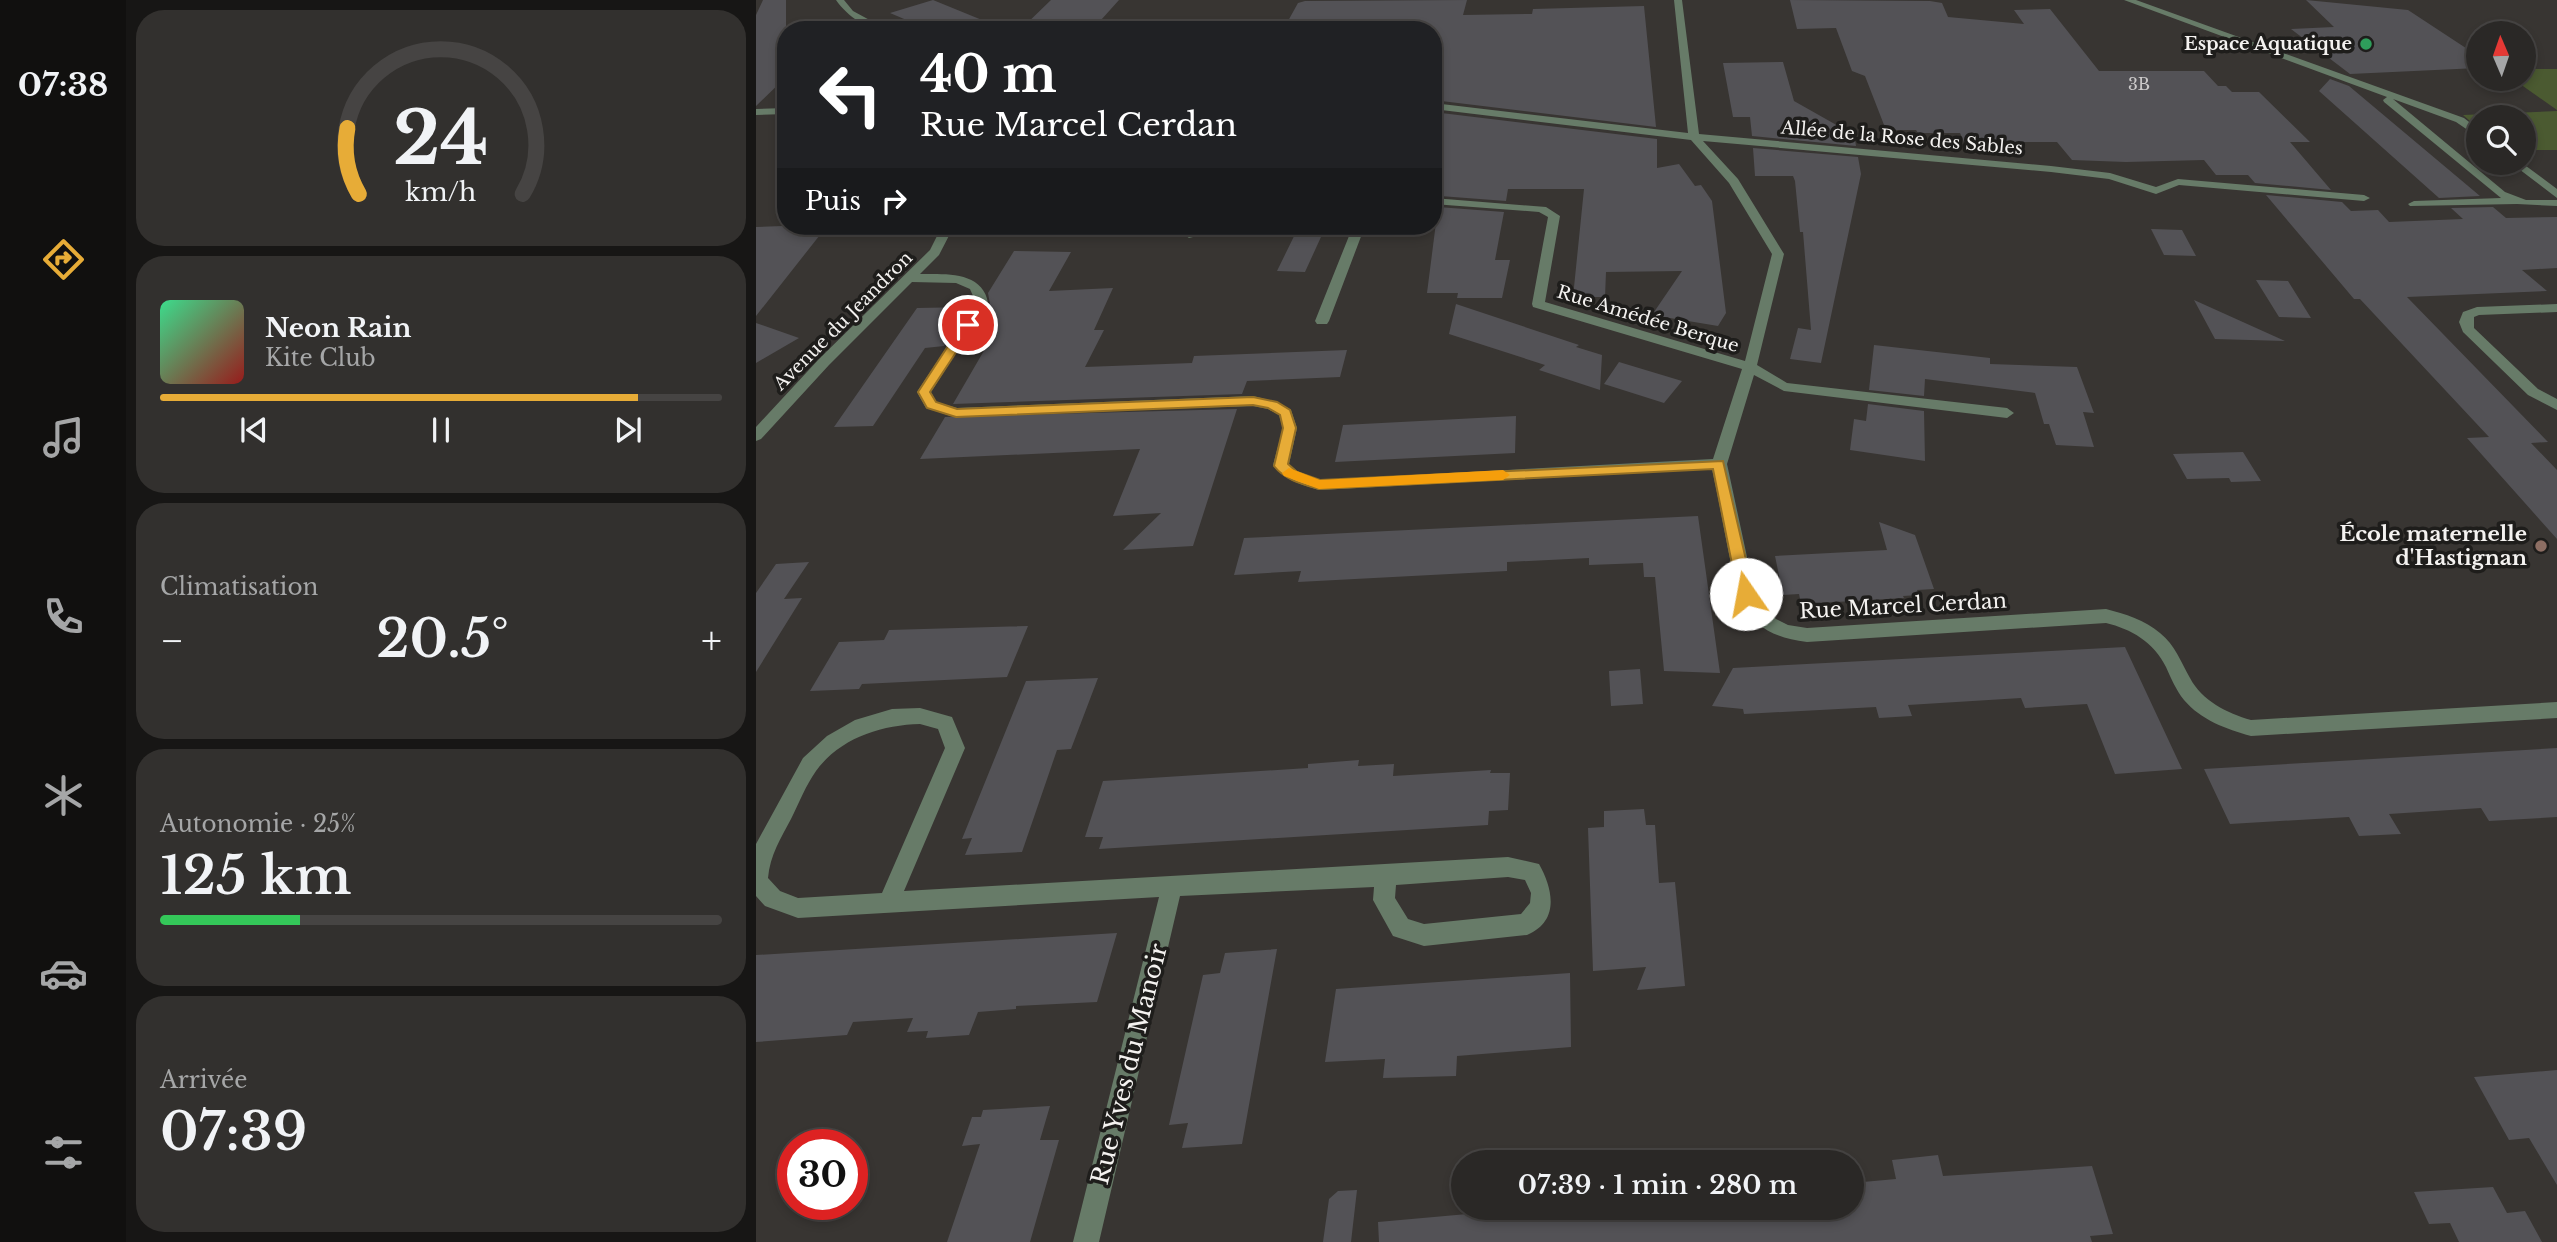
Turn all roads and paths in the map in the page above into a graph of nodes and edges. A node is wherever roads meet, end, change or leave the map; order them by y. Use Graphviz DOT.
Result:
graph roads {
  1 [pos="840,0"];
  2 [pos="1678,0"];
  3 [pos="2128,0"];
  4 [pos="866,21"];
  5 [pos="2377,91"];
  6 [pos="1442,107"];
  7 [pos="777,111"];
  8 [pos="756,112"];
  9 [pos="2466,125"];
  10 [pos="1694,137"];
  11 [pos="2531,175"];
  12 [pos="2557,195"];
  13 [pos="2364,198"];
  14 [pos="2515,201"];
  15 [pos="1442,202"];
  16 [pos="2557,202"];
  17 [pos="2414,204"];
  18 [pos="944,235"];
  19 [pos="1355,235"];
  20 [pos="912,278"];
  21 [pos="2557,308"];
  22 [pos="1322,321"];
  23 [pos="1750,367"];
  24 [pos="2557,405"];
  25 [pos="2007,412"];
  26 [pos="756,436"];
  27 [pos="1718,464"];
  28 [pos="2557,710"];
  29 [pos="1386,876"];
  30 [pos="1172,886"];
  31 [pos="889,902"];
  32 [pos="1086,1242"];
  1 -- 4 [label="street"];
  2 -- 10 [label="street"];
  3 -- 5 [label="street"];
  5 -- 9 [label="street"];
  5 -- 14 [label="street"];
  6 -- 10 [label="street, Allée de la Rose des Sables"];
  7 -- 8 [label="street"];
  10 -- 13 [label="street, Allée de la Rose des Sables"];
  10 -- 23 [label="street"];
  11 -- 12 [label="street"];
  14 -- 16 [label="street"];
  14 -- 17 [label="street"];
  15 -- 23 [label="street, Rue Amédée Berque"];
  18 -- 20 [label="street, Avenue du Jeandron"];
  19 -- 22 [label="street"];
  20 -- 26 [label="street, Avenue du Jeandron"];
  20 -- 27 [label="street"];
  21 -- 24 [label="street"];
  23 -- 25 [label="street"];
  23 -- 27 [label="street"];
  27 -- 28 [label="street, Rue Marcel Cerdan"];
  29 -- 29 [label="street"];
  29 -- 30 [label="street"];
  30 -- 31 [label="street"];
  30 -- 32 [label="street, Rue Yves du Manoir"];
  31 -- 31 [label="street"];
}
